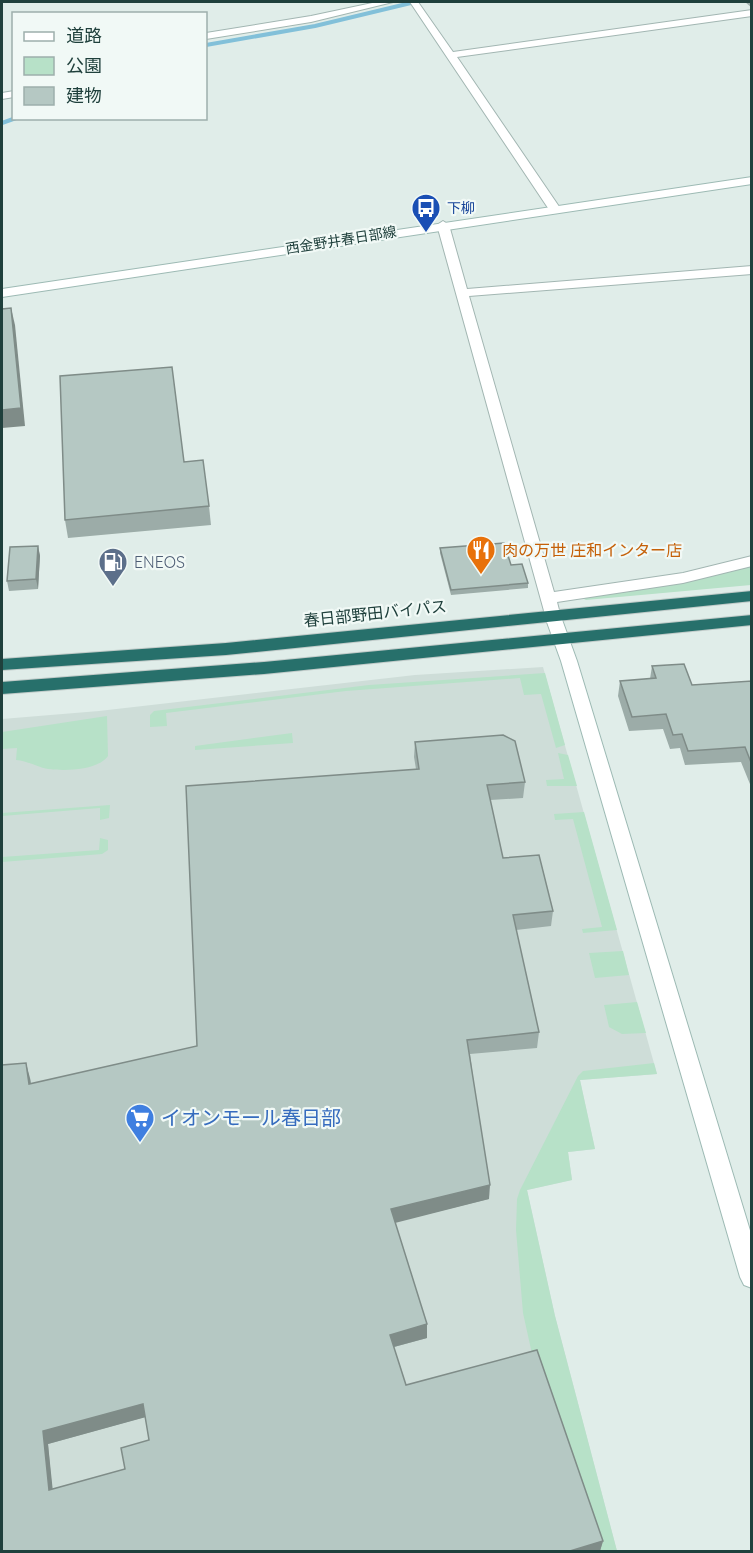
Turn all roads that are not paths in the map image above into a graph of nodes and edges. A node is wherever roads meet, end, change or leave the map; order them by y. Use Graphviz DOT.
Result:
graph roads {
  1 [pos="388,2"];
  2 [pos="414,2"];
  3 [pos="722,5"];
  4 [pos="752,13"];
  5 [pos="735,15"];
  6 [pos="207,36"];
  7 [pos="451,55"];
  8 [pos="752,180"];
  9 [pos="554,208"];
  10 [pos="443,225"];
  11 [pos="752,270"];
  12 [pos="2,293"];
  13 [pos="463,293"];
  14 [pos="752,561"];
  15 [pos="752,596"];
  16 [pos="550,606"];
  17 [pos="752,620"];
  18 [pos="559,639"];
  19 [pos="2,665"];
  20 [pos="2,688"];
  21 [pos="752,1277"];
  1 -- 6 [label="street"];
  2 -- 7 [label="street"];
  3 -- 5 [label="street"];
  4 -- 5 [label="street"];
  5 -- 7 [label="street"];
  7 -- 9 [label="street"];
  8 -- 9 [label="street, 西金野井春日部線"];
  9 -- 10 [label="street, 西金野井春日部線"];
  10 -- 12 [label="street, 西金野井春日部線"];
  10 -- 13 [label="street"];
  11 -- 13 [label="street"];
  13 -- 16 [label="street"];
  14 -- 16 [label="street"];
  15 -- 16 [label="highway, 春日部野田バイパス"];
  16 -- 18 [label="street"];
  16 -- 19 [label="highway, 春日部野田バイパス"];
  17 -- 18 [label="highway"];
  18 -- 20 [label="highway"];
  18 -- 21 [label="street"];
}
